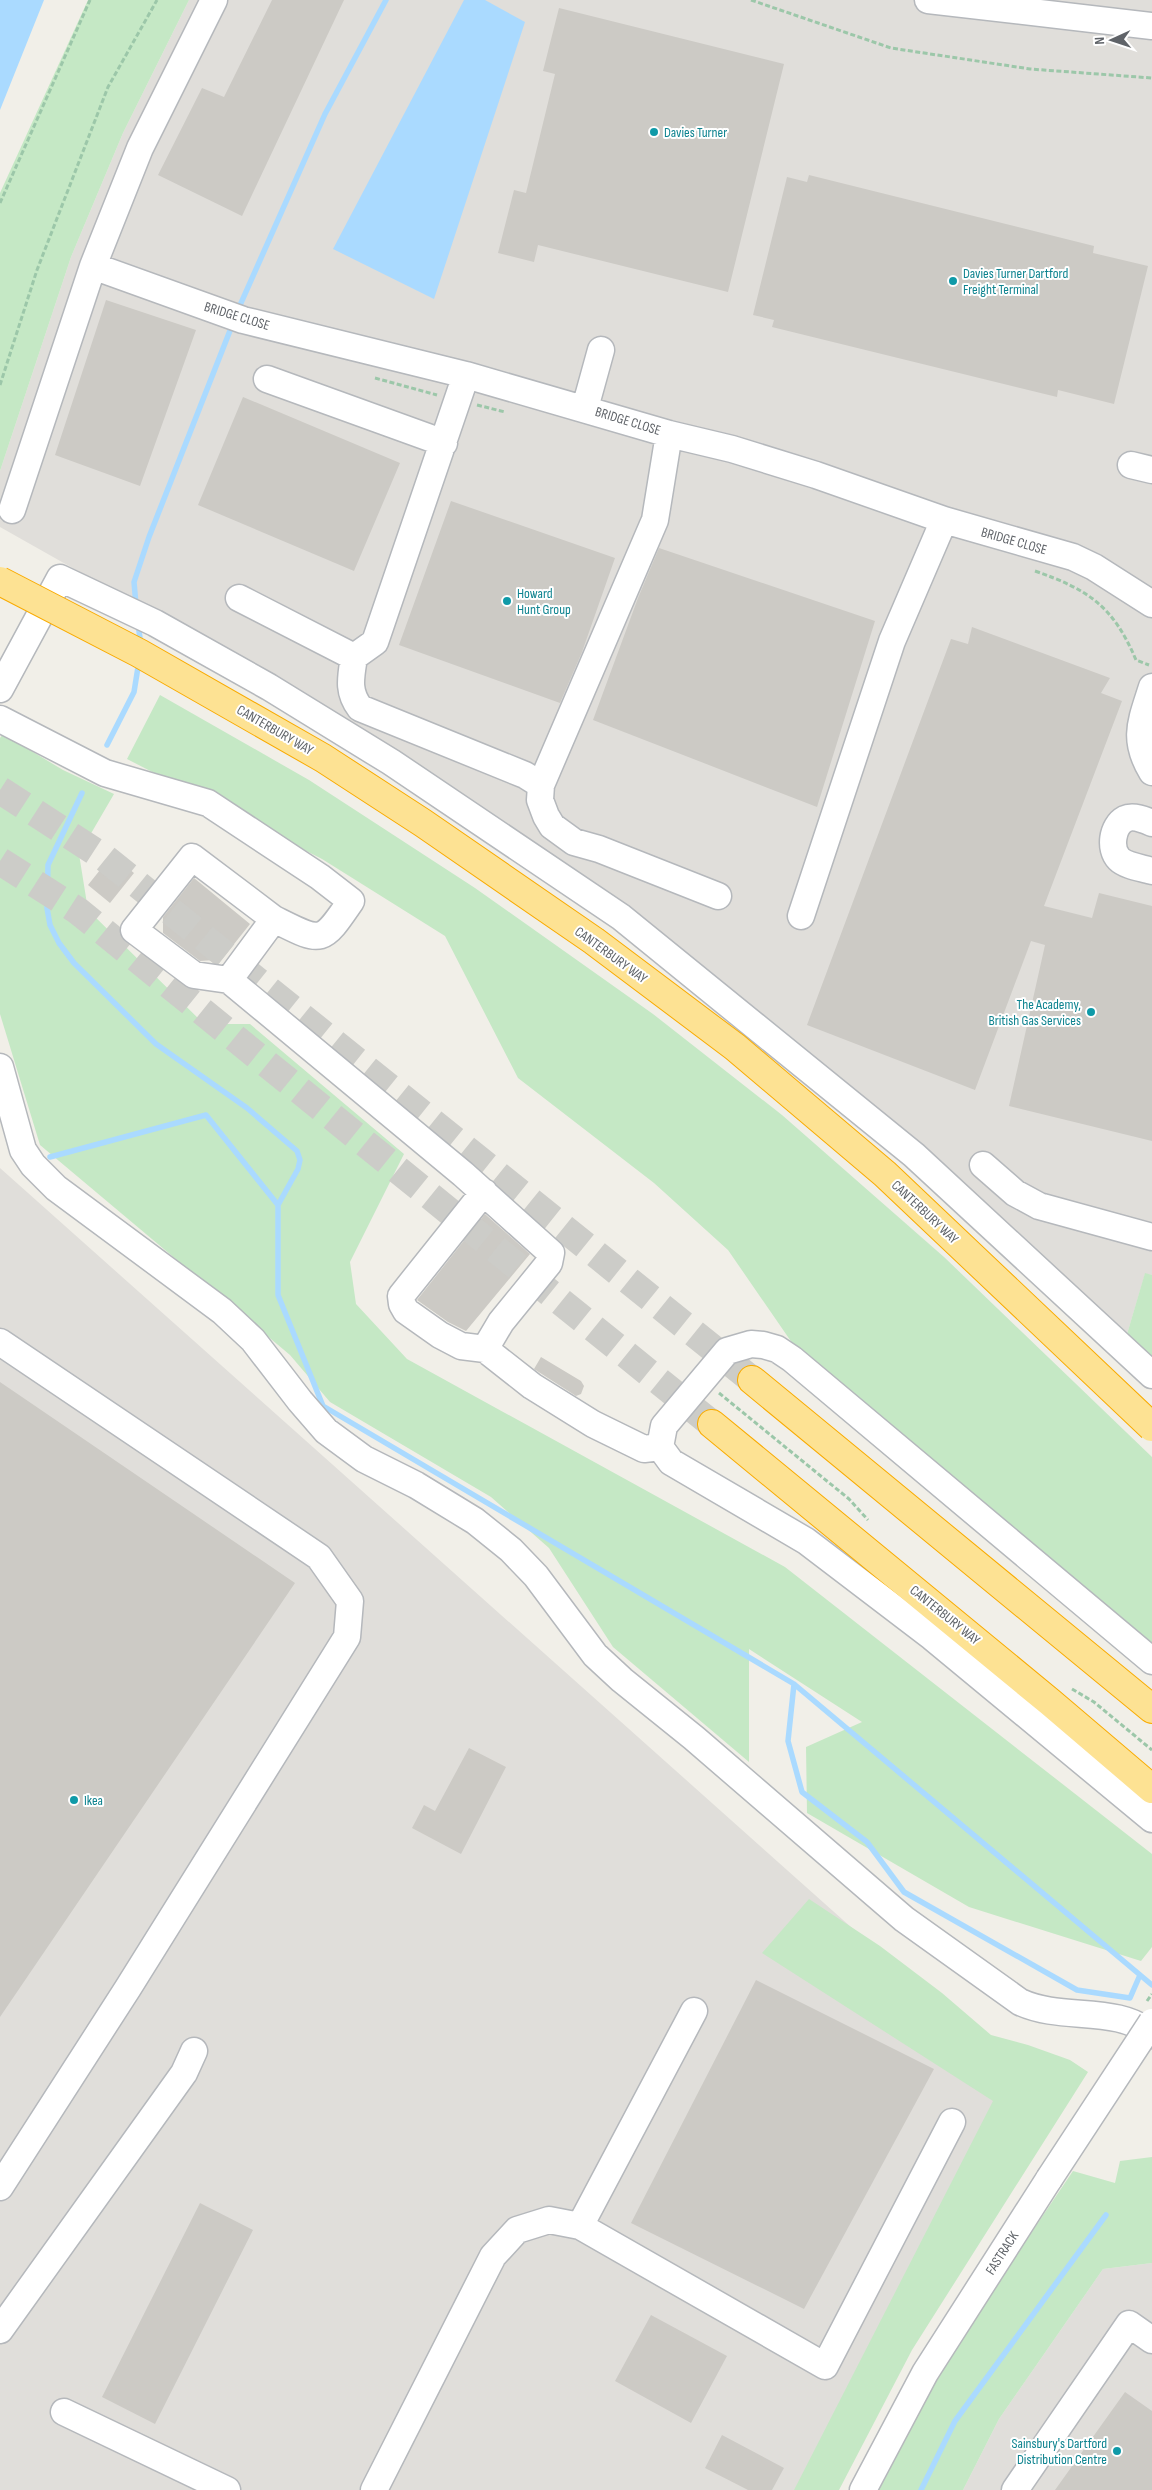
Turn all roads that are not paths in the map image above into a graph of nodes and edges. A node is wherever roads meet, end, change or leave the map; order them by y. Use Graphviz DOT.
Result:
graph roads {
  1 [pos="214,0"];
  2 [pos="934,0"];
  3 [pos="1152,26"];
  4 [pos="93,266"];
  5 [pos="601,350"];
  6 [pos="466,375"];
  7 [pos="267,379"];
  8 [pos="585,408"];
  9 [pos="669,434"];
  10 [pos="444,443"];
  11 [pos="12,510"];
  12 [pos="944,520"];
  13 [pos="0,581"];
  14 [pos="239,598"];
  15 [pos="1152,604"];
  16 [pos="354,657"];
  17 [pos="1152,687"];
  18 [pos="0,689"];
  19 [pos="0,719"];
  20 [pos="1152,772"];
  21 [pos="541,785"];
  22 [pos="1152,823"];
  23 [pos="1152,871"];
  24 [pos="718,896"];
  25 [pos="801,916"];
  26 [pos="274,919"];
  27 [pos="229,980"];
  28 [pos="0,1067"];
  29 [pos="984,1165"];
  30 [pos="484,1192"];
  31 [pos="1152,1237"];
  32 [pos="0,1342"];
  33 [pos="485,1349"];
  34 [pos="1152,1375"];
  35 [pos="752,1380"];
  36 [pos="712,1424"];
  37 [pos="1152,1427"];
  38 [pos="660,1446"];
  39 [pos="1152,1661"];
  40 [pos="1152,1709"];
  41 [pos="1152,1789"];
  42 [pos="1152,1819"];
  43 [pos="694,2011"];
  44 [pos="1152,2022"];
  45 [pos="1152,2035"];
  46 [pos="194,2051"];
  47 [pos="952,2122"];
  48 [pos="0,2187"];
  49 [pos="580,2226"];
  50 [pos="0,2330"];
  51 [pos="1152,2340"];
  52 [pos="64,2412"];
  53 [pos="227,2490"];
  54 [pos="374,2490"];
  55 [pos="863,2490"];
  56 [pos="1015,2490"];
  1 -- 4 [label="street"];
  2 -- 3 [label="street"];
  4 -- 6 [label="street, BRIDGE CLOSE"];
  4 -- 11 [label="street"];
  5 -- 8 [label="street"];
  6 -- 8 [label="street, BRIDGE CLOSE"];
  6 -- 10 [label="street"];
  7 -- 10 [label="street"];
  8 -- 9 [label="street, BRIDGE CLOSE"];
  9 -- 12 [label="street, BRIDGE CLOSE"];
  9 -- 21 [label="street"];
  10 -- 16 [label="street"];
  12 -- 15 [label="street, BRIDGE CLOSE"];
  12 -- 25 [label="street"];
  13 -- 37 [label="highway, CANTERBURY WAY, bridge"];
  14 -- 16 [label="street"];
  16 -- 21 [label="street"];
  17 -- 20 [label="street"];
  18 -- 34 [label="street"];
  19 -- 26 [label="street"];
  21 -- 24 [label="street"];
  22 -- 23 [label="street"];
  26 -- 27 [label="street"];
  26 -- 27 [label="street"];
  27 -- 30 [label="street"];
  28 -- 45 [label="street"];
  29 -- 31 [label="street"];
  30 -- 33 [label="street"];
  30 -- 33 [label="street"];
  32 -- 48 [label="street"];
  33 -- 38 [label="street"];
  35 -- 40 [label="highway"];
  36 -- 41 [label="highway, CANTERBURY WAY"];
  38 -- 39 [label="street"];
  38 -- 42 [label="street"];
  43 -- 49 [label="street"];
  44 -- 55 [label="street, FASTRACK, bridge"];
  46 -- 50 [label="street"];
  47 -- 49 [label="street"];
  49 -- 54 [label="street"];
  51 -- 56 [label="street"];
  52 -- 53 [label="street"];
}
